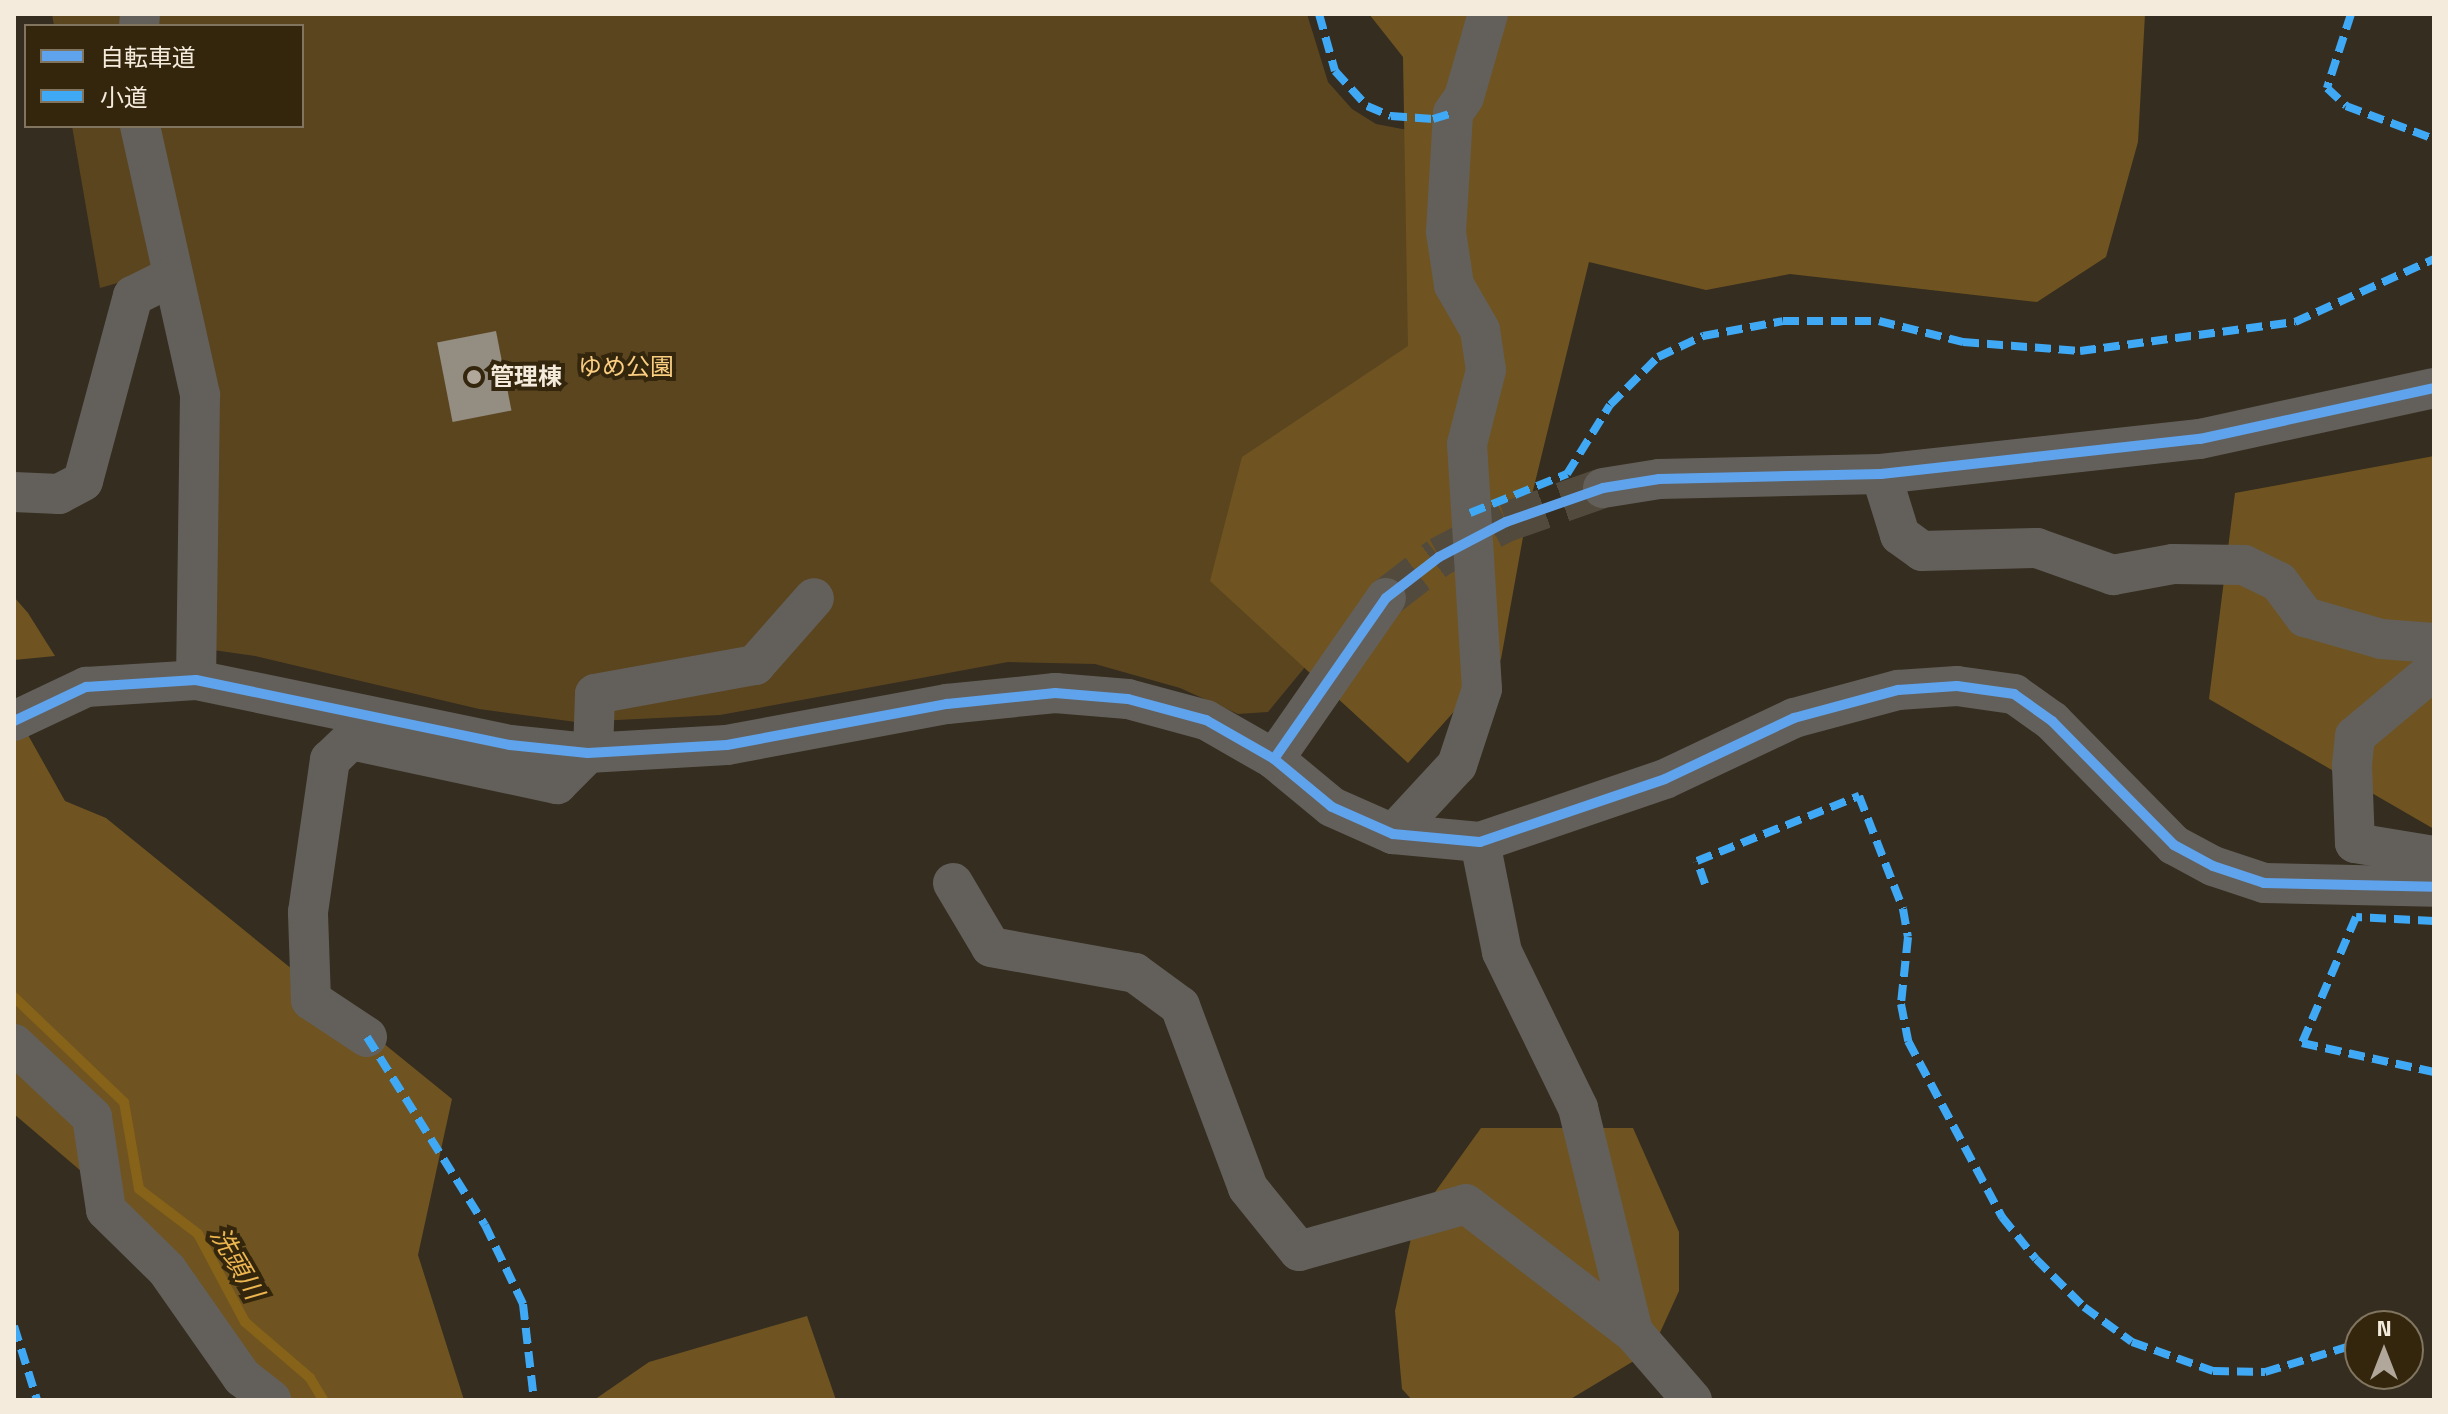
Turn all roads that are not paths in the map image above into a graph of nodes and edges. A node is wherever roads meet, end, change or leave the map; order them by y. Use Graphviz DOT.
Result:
graph roads {
  1 [pos="1488,14"];
  2 [pos="140,128"];
  3 [pos="173,276"];
  4 [pos="2434,388"];
  5 [pos="1881,474"];
  6 [pos="1603,488"];
  7 [pos="14,492"];
  8 [pos="814,598"];
  9 [pos="1386,598"];
  10 [pos="2434,643"];
  11 [pos="2434,670"];
  12 [pos="196,680"];
  13 [pos="14,721"];
  14 [pos="591,752"];
  15 [pos="1274,759"];
  16 [pos="1393,834"];
  17 [pos="1480,842"];
  18 [pos="2434,856"];
  19 [pos="953,883"];
  20 [pos="2434,887"];
  21 [pos="367,1037"];
  22 [pos="14,1044"];
  23 [pos="1633,1332"];
  24 [pos="271,1400"];
  25 [pos="1692,1400"];
  1 -- 16 [label="street"];
  2 -- 3 [label="street"];
  3 -- 7 [label="street"];
  3 -- 12 [label="street"];
  4 -- 5 [label="street"];
  5 -- 6 [label="street"];
  5 -- 10 [label="street"];
  8 -- 14 [label="street"];
  9 -- 15 [label="street"];
  11 -- 18 [label="street"];
  12 -- 13 [label="street"];
  12 -- 14 [label="street"];
  14 -- 15 [label="street"];
  14 -- 21 [label="street"];
  15 -- 16 [label="street"];
  16 -- 17 [label="street"];
  17 -- 20 [label="street"];
  17 -- 23 [label="street"];
  19 -- 23 [label="street"];
  22 -- 24 [label="street"];
  23 -- 25 [label="street"];
}
